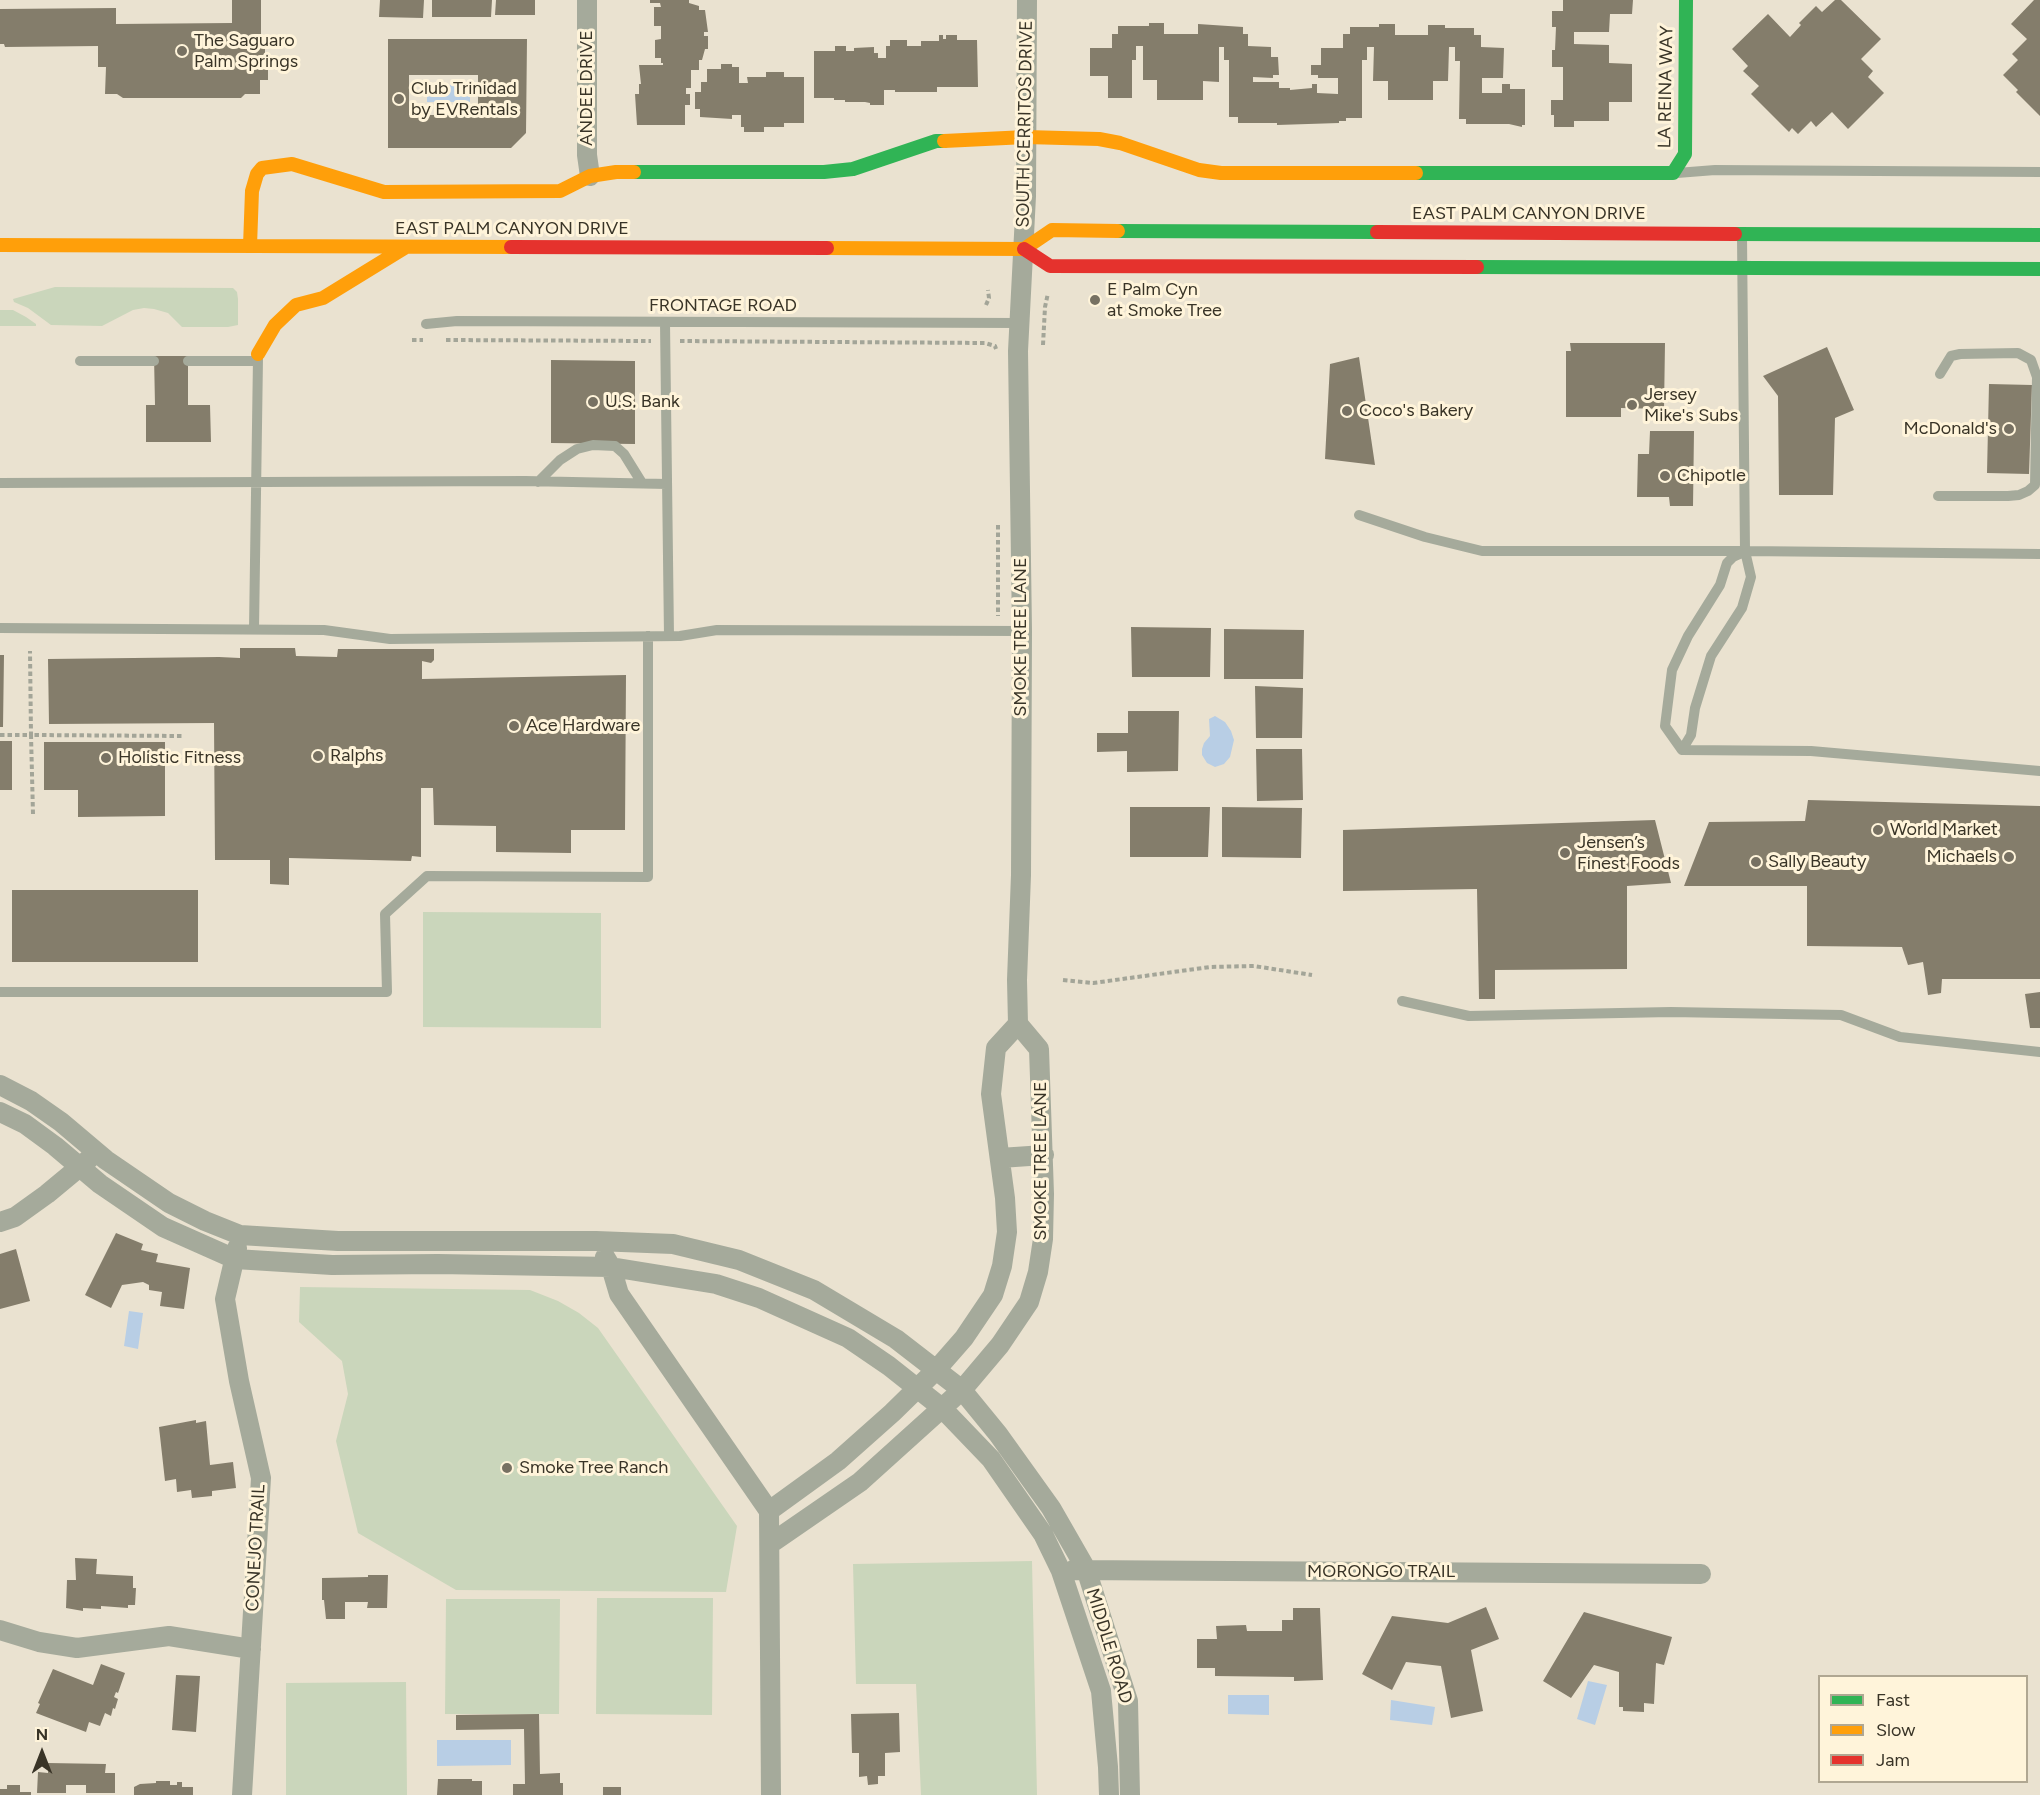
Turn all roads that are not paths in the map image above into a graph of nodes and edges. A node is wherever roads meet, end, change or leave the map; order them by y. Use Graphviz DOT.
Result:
graph roads {
  1 [pos="587,0"];
  2 [pos="1027,0"];
  3 [pos="1686,0"];
  4 [pos="1026,137"];
  5 [pos="2040,172"];
  6 [pos="1673,173"];
  7 [pos="590,176"];
  8 [pos="1742,234"];
  9 [pos="2040,235"];
  10 [pos="0,245"];
  11 [pos="250,246"];
  12 [pos="406,247"];
  13 [pos="1024,249"];
  14 [pos="1741,268"];
  15 [pos="2040,269"];
  16 [pos="665,323"];
  17 [pos="1019,323"];
  18 [pos="426,324"];
  19 [pos="258,358"];
  20 [pos="80,361"];
  21 [pos="154,361"];
  22 [pos="188,361"];
  23 [pos="1940,374"];
  24 [pos="256,482"];
  25 [pos="538,482"];
  26 [pos="0,483"];
  27 [pos="642,483"];
  28 [pos="667,484"];
  29 [pos="1938,496"];
  30 [pos="1359,515"];
  31 [pos="1745,551"];
  32 [pos="2040,554"];
  33 [pos="0,628"];
  34 [pos="254,629"];
  35 [pos="1022,631"];
  36 [pos="648,636"];
  37 [pos="669,636"];
  38 [pos="1682,750"];
  39 [pos="2040,771"];
  40 [pos="0,992"];
  41 [pos="1402,1001"];
  42 [pos="1018,1024"];
  43 [pos="2040,1052"];
  44 [pos="0,1085"];
  45 [pos="0,1112"];
  46 [pos="96,1151"];
  47 [pos="1044,1155"];
  48 [pos="1000,1158"];
  49 [pos="80,1167"];
  50 [pos="0,1222"];
  51 [pos="240,1235"];
  52 [pos="596,1241"];
  53 [pos="234,1259"];
  54 [pos="611,1268"];
  55 [pos="936,1370"];
  56 [pos="918,1388"];
  57 [pos="962,1390"];
  58 [pos="942,1408"];
  59 [pos="769,1511"];
  60 [pos="770,1544"];
  61 [pos="1086,1569"];
  62 [pos="1061,1571"];
  63 [pos="1701,1574"];
  64 [pos="0,1630"];
  65 [pos="250,1649"];
  66 [pos="242,1795"];
  67 [pos="771,1795"];
  68 [pos="1108,1795"];
  69 [pos="1130,1795"];
  1 -- 7 [label="street, ANDEE DRIVE"];
  2 -- 4 [label="street, SOUTH CERRITOS DRIVE"];
  3 -- 6 [label="main road, LA REINA WAY"];
  4 -- 6 [label="main road"];
  4 -- 7 [label="main road"];
  4 -- 13 [label="street, SOUTH CERRITOS DRIVE"];
  5 -- 6 [label="lane"];
  7 -- 11 [label="main road"];
  8 -- 9 [label="main road, EAST PALM CANYON DRIVE"];
  8 -- 13 [label="main road, EAST PALM CANYON DRIVE"];
  8 -- 14 [label="lane"];
  10 -- 11 [label="main road, EAST PALM CANYON DRIVE"];
  11 -- 12 [label="main road, EAST PALM CANYON DRIVE"];
  12 -- 13 [label="main road, EAST PALM CANYON DRIVE"];
  12 -- 19 [label="main road"];
  13 -- 14 [label="main road"];
  13 -- 17 [label="street, SMOKE TREE LANE"];
  14 -- 15 [label="main road"];
  14 -- 31 [label="lane"];
  16 -- 17 [label="lane, FRONTAGE ROAD"];
  16 -- 18 [label="lane, FRONTAGE ROAD"];
  16 -- 28 [label="lane"];
  17 -- 35 [label="street, SMOKE TREE LANE"];
  19 -- 22 [label="lane"];
  19 -- 24 [label="lane"];
  20 -- 21 [label="lane"];
  23 -- 29 [label="lane"];
  24 -- 25 [label="lane"];
  24 -- 26 [label="lane"];
  24 -- 34 [label="lane"];
  25 -- 27 [label="lane"];
  25 -- 27 [label="lane"];
  27 -- 28 [label="lane"];
  28 -- 37 [label="lane"];
  30 -- 31 [label="lane"];
  31 -- 32 [label="lane"];
  31 -- 38 [label="lane"];
  31 -- 38 [label="lane"];
  33 -- 34 [label="lane"];
  34 -- 36 [label="lane"];
  35 -- 37 [label="lane"];
  35 -- 42 [label="street, SMOKE TREE LANE"];
  36 -- 37 [label="lane"];
  36 -- 40 [label="lane"];
  38 -- 39 [label="lane"];
  41 -- 43 [label="lane"];
  42 -- 47 [label="street, SMOKE TREE LANE"];
  42 -- 48 [label="street, SMOKE TREE LANE"];
  44 -- 46 [label="street, MIDDLE ROAD"];
  45 -- 49 [label="street"];
  46 -- 49 [label="street"];
  46 -- 51 [label="street, MIDDLE ROAD"];
  47 -- 48 [label="street"];
  47 -- 57 [label="street, SMOKE TREE LANE"];
  48 -- 55 [label="street, SMOKE TREE LANE"];
  49 -- 50 [label="street"];
  49 -- 53 [label="street"];
  51 -- 52 [label="street, MIDDLE ROAD"];
  51 -- 53 [label="street, CONEJO TRAIL"];
  52 -- 54 [label="street"];
  52 -- 55 [label="street, MIDDLE ROAD"];
  53 -- 54 [label="street, MIDDLE ROAD"];
  53 -- 65 [label="street, CONEJO TRAIL"];
  54 -- 56 [label="street, MIDDLE ROAD"];
  54 -- 59 [label="street"];
  55 -- 56 [label="street, SMOKE TREE LANE"];
  55 -- 57 [label="street, MIDDLE ROAD"];
  56 -- 58 [label="street, MIDDLE ROAD"];
  56 -- 59 [label="street, SMOKE TREE LANE"];
  57 -- 58 [label="street, SMOKE TREE LANE"];
  57 -- 61 [label="street, MIDDLE ROAD"];
  58 -- 60 [label="street, SMOKE TREE LANE"];
  58 -- 62 [label="street, MIDDLE ROAD"];
  59 -- 60 [label="street"];
  60 -- 67 [label="street"];
  61 -- 62 [label="street, MORONGO TRAIL"];
  61 -- 63 [label="street, MORONGO TRAIL"];
  61 -- 69 [label="street, MIDDLE ROAD"];
  62 -- 68 [label="street, MIDDLE ROAD"];
  64 -- 65 [label="street"];
  65 -- 66 [label="street, CONEJO TRAIL"];
}
